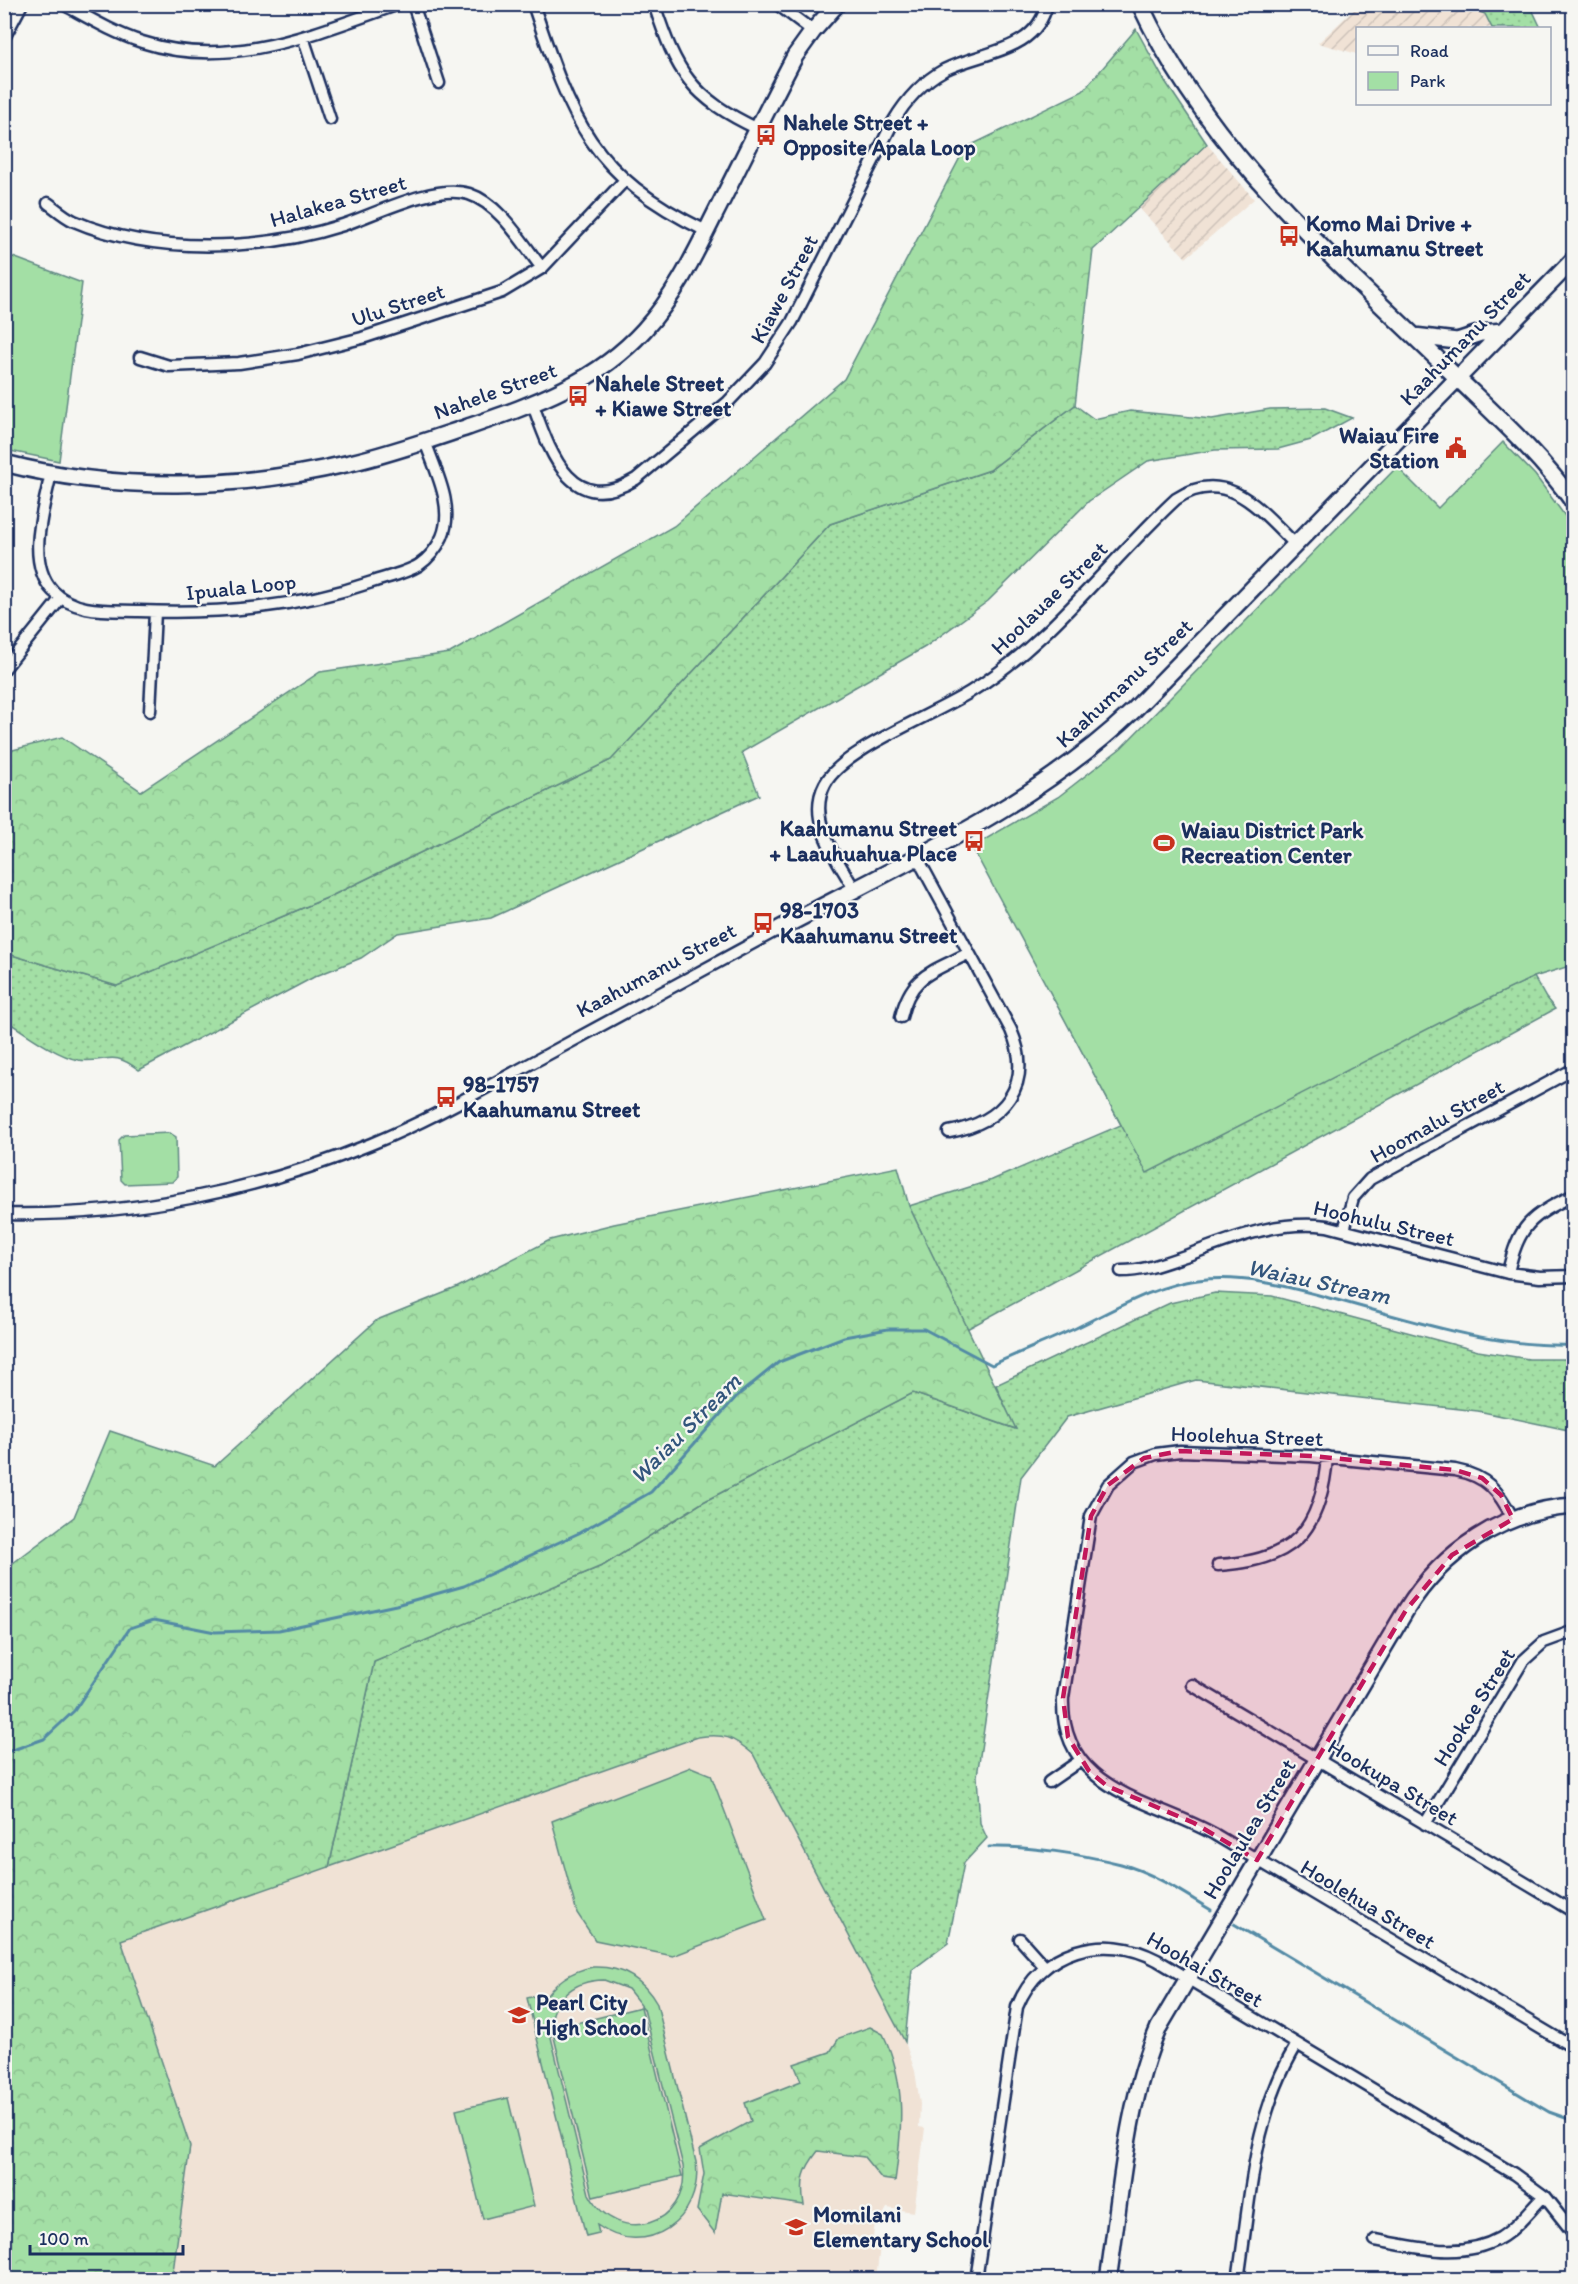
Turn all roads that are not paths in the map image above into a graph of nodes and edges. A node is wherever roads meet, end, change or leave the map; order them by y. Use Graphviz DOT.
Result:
graph roads {
  1 [pos="22,4"];
  2 [pos="63,4"];
  3 [pos="399,4"];
  4 [pos="413,4"];
  5 [pos="533,4"];
  6 [pos="654,4"];
  7 [pos="777,4"];
  8 [pos="837,4"];
  9 [pos="1047,4"];
  10 [pos="1140,4"];
  11 [pos="813,31"];
  12 [pos="303,37"];
  13 [pos="4,38"];
  14 [pos="439,83"];
  15 [pos="330,119"];
  16 [pos="758,129"];
  17 [pos="625,180"];
  18 [pos="48,203"];
  19 [pos="706,231"];
  20 [pos="1574,259"];
  21 [pos="542,268"];
  22 [pos="1503,332"];
  23 [pos="1414,336"];
  24 [pos="140,357"];
  25 [pos="1457,378"];
  26 [pos="533,405"];
  27 [pos="425,441"];
  28 [pos="4,463"];
  29 [pos="51,473"];
  30 [pos="1574,503"];
  31 [pos="1296,544"];
  32 [pos="61,598"];
  33 [pos="155,612"];
  34 [pos="4,669"];
  35 [pos="150,711"];
  36 [pos="916,855"];
  37 [pos="854,889"];
  38 [pos="779,929"];
  39 [pos="969,953"];
  40 [pos="901,1017"];
  41 [pos="1574,1069"];
  42 [pos="949,1132"];
  43 [pos="1574,1195"];
  44 [pos="4,1214"];
  45 [pos="1344,1230"];
  46 [pos="1121,1271"];
  47 [pos="1508,1273"];
  48 [pos="1574,1276"];
  49 [pos="1327,1457"];
  50 [pos="1574,1506"];
  51 [pos="1513,1519"];
  52 [pos="1218,1565"];
  53 [pos="1574,1631"];
  54 [pos="1192,1685"];
  55 [pos="1317,1759"];
  56 [pos="1081,1760"];
  57 [pos="1049,1782"];
  58 [pos="1425,1824"];
  59 [pos="1257,1860"];
  60 [pos="1574,1912"];
  61 [pos="1020,1938"];
  62 [pos="1045,1967"];
  63 [pos="1186,1978"];
  64 [pos="1297,2044"];
  65 [pos="1574,2048"];
  66 [pos="1544,2196"];
  67 [pos="1574,2234"];
  68 [pos="1375,2240"];
  69 [pos="976,2280"];
  70 [pos="1108,2280"];
  71 [pos="1238,2280"];
  1 -- 13 [label="street"];
  2 -- 12 [label="street"];
  3 -- 12 [label="street"];
  4 -- 14 [label="street"];
  5 -- 17 [label="street"];
  6 -- 16 [label="street"];
  7 -- 11 [label="street"];
  8 -- 11 [label="street, Nahele Street"];
  9 -- 26 [label="street, Kiawe Street"];
  10 -- 23 [label="street"];
  11 -- 16 [label="street, Nahele Street"];
  12 -- 15 [label="street"];
  16 -- 19 [label="street, Nahele Street"];
  17 -- 19 [label="street"];
  17 -- 21 [label="street, Ulu Street"];
  18 -- 21 [label="street, Halakea Street"];
  19 -- 26 [label="street, Nahele Street"];
  20 -- 22 [label="street, Kaahumanu Street"];
  21 -- 24 [label="street, Ulu Street"];
  22 -- 23 [label="street"];
  22 -- 25 [label="street, Kaahumanu Street"];
  23 -- 25 [label="street"];
  25 -- 30 [label="street"];
  25 -- 31 [label="street, Kaahumanu Street"];
  26 -- 27 [label="street, Nahele Street"];
  27 -- 29 [label="street, Nahele Street"];
  27 -- 33 [label="street, Ipuala Loop"];
  28 -- 29 [label="street, Nahele Street"];
  29 -- 32 [label="street"];
  31 -- 36 [label="street, Kaahumanu Street"];
  31 -- 37 [label="street, Hoolauae Street"];
  32 -- 33 [label="street, Ipuala Loop"];
  32 -- 34 [label="street"];
  33 -- 35 [label="street"];
  36 -- 37 [label="street, Kaahumanu Street"];
  36 -- 39 [label="street"];
  37 -- 38 [label="street, Kaahumanu Street"];
  38 -- 44 [label="street, Kaahumanu Street"];
  39 -- 40 [label="street"];
  39 -- 42 [label="street"];
  41 -- 45 [label="street, Hoomalu Street"];
  43 -- 47 [label="street"];
  45 -- 46 [label="street, Hoohulu Street"];
  45 -- 47 [label="street, Hoohulu Street"];
  47 -- 48 [label="street, Hoohulu Street"];
  49 -- 51 [label="street, Hoolehua Street"];
  49 -- 52 [label="street"];
  49 -- 56 [label="street, Hoolehua Street"];
  50 -- 51 [label="street, Hoolaulea Street"];
  51 -- 55 [label="street, Hoolaulea Street"];
  53 -- 58 [label="street, Hookoe Street"];
  54 -- 55 [label="street, Hookupa Street"];
  55 -- 58 [label="street, Hookupa Street"];
  55 -- 59 [label="street, Hoolaulea Street"];
  56 -- 57 [label="street"];
  56 -- 59 [label="street, Hoolehua Street"];
  58 -- 60 [label="street, Hookupa Street"];
  59 -- 63 [label="street, Hoolaulea Street"];
  59 -- 65 [label="street, Hoolehua Street"];
  61 -- 62 [label="street"];
  62 -- 63 [label="street, Hoohai Street"];
  62 -- 69 [label="street, Hoohai Street"];
  63 -- 64 [label="street, Hoohai Street"];
  63 -- 70 [label="street, Hoolaulea Street"];
  64 -- 66 [label="street, Hoohai Street"];
  64 -- 71 [label="street"];
  66 -- 67 [label="street, Hoohai Street"];
  66 -- 68 [label="street"];
}
